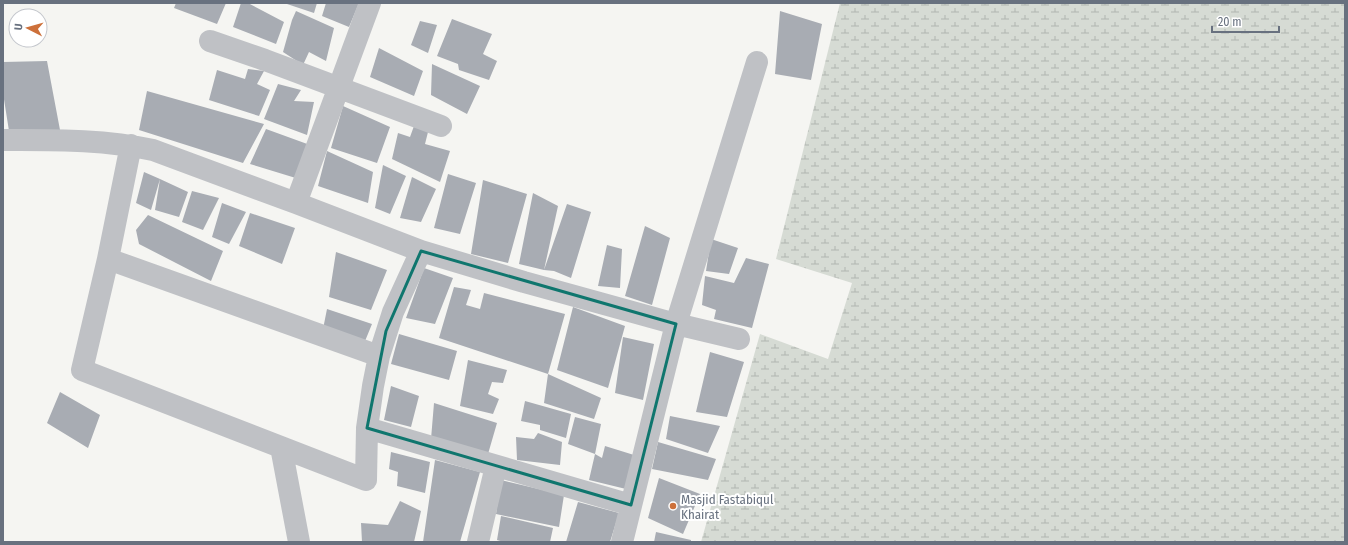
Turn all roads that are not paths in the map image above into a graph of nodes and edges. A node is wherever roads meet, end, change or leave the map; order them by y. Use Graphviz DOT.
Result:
graph roads {
  1 [pos="370,3"];
  2 [pos="210,41"];
  3 [pos="757,62"];
  4 [pos="340,88"];
  5 [pos="441,126"];
  6 [pos="3,140"];
  7 [pos="132,145"];
  8 [pos="296,203"];
  9 [pos="421,251"];
  10 [pos="108,260"];
  11 [pos="676,324"];
  12 [pos="739,339"];
  13 [pos="379,356"];
  14 [pos="367,428"];
  15 [pos="281,447"];
  16 [pos="496,466"];
  17 [pos="631,505"];
  18 [pos="298,542"];
  19 [pos="478,542"];
  20 [pos="622,542"];
  1 -- 4 [label="street"];
  2 -- 4 [label="street"];
  3 -- 11 [label="street"];
  4 -- 5 [label="street"];
  4 -- 8 [label="street"];
  6 -- 7 [label="street"];
  7 -- 8 [label="street"];
  7 -- 10 [label="street"];
  8 -- 9 [label="street"];
  9 -- 11 [label="street"];
  9 -- 13 [label="street"];
  10 -- 13 [label="street"];
  10 -- 15 [label="street"];
  11 -- 12 [label="street"];
  11 -- 17 [label="street"];
  13 -- 14 [label="street"];
  14 -- 15 [label="street"];
  14 -- 16 [label="street"];
  15 -- 18 [label="street"];
  16 -- 17 [label="street"];
  16 -- 19 [label="street"];
  17 -- 20 [label="street"];
}
